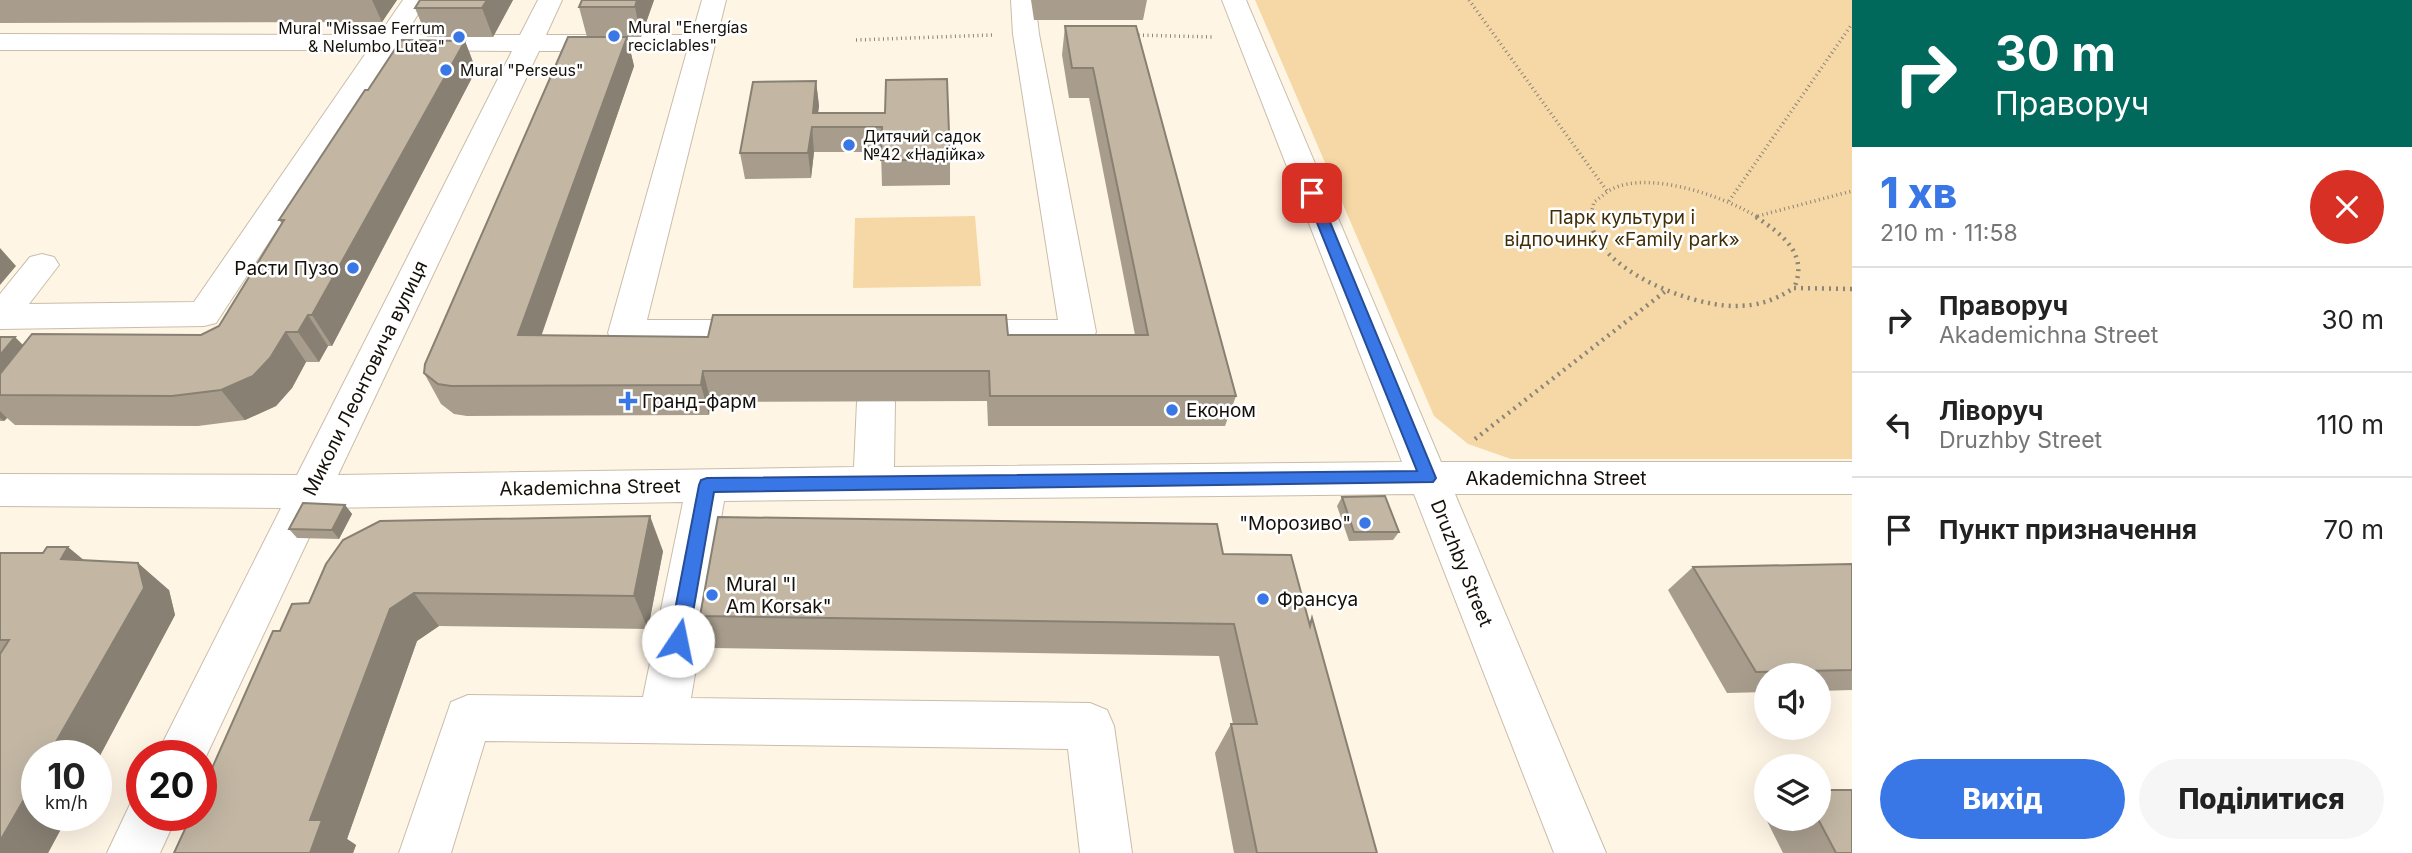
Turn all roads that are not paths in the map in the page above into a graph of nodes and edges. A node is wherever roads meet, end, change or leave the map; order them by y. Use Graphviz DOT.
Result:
graph roads {
  1 [pos="415,0"];
  2 [pos="550,0"];
  3 [pos="714,0"];
  4 [pos="1023,0"];
  5 [pos="1234,0"];
  6 [pos="0,43"];
  7 [pos="386,43"];
  8 [pos="529,43"];
  9 [pos="703,43"];
  10 [pos="43,265"];
  11 [pos="931,332"];
  12 [pos="794,333"];
  13 [pos="876,402"];
  14 [pos="1427,478"];
  15 [pos="1852,478"];
  16 [pos="873,484"];
  17 [pos="707,485"];
  18 [pos="0,490"];
  19 [pos="310,491"];
  20 [pos="663,719"];
  21 [pos="188,740"];
  22 [pos="144,831"];
  23 [pos="133,853"];
  24 [pos="425,853"];
  25 [pos="1106,853"];
  26 [pos="1580,853"];
  1 -- 7 [label="street"];
  2 -- 8 [label="street, Миколи Леонтовича вулиця"];
  3 -- 9 [label="street"];
  4 -- 11 [label="street"];
  5 -- 14 [label="street, Druzhby Street"];
  6 -- 7 [label="street"];
  7 -- 8 [label="street"];
  7 -- 10 [label="street"];
  8 -- 9 [label="street"];
  8 -- 19 [label="street, Миколи Леонтовича вулиця"];
  9 -- 12 [label="street"];
  13 -- 16 [label="street"];
  14 -- 15 [label="street, Akademichna Street"];
  14 -- 16 [label="street, Akademichna Street"];
  14 -- 26 [label="street, Druzhby Street"];
  16 -- 17 [label="street, Akademichna Street"];
  17 -- 19 [label="street, Akademichna Street"];
  17 -- 20 [label="street"];
  18 -- 19 [label="street, Akademichna Street"];
  19 -- 21 [label="street, Миколи Леонтовича вулиця"];
  20 -- 24 [label="street"];
  20 -- 25 [label="street"];
  22 -- 23 [label="street"];
}
